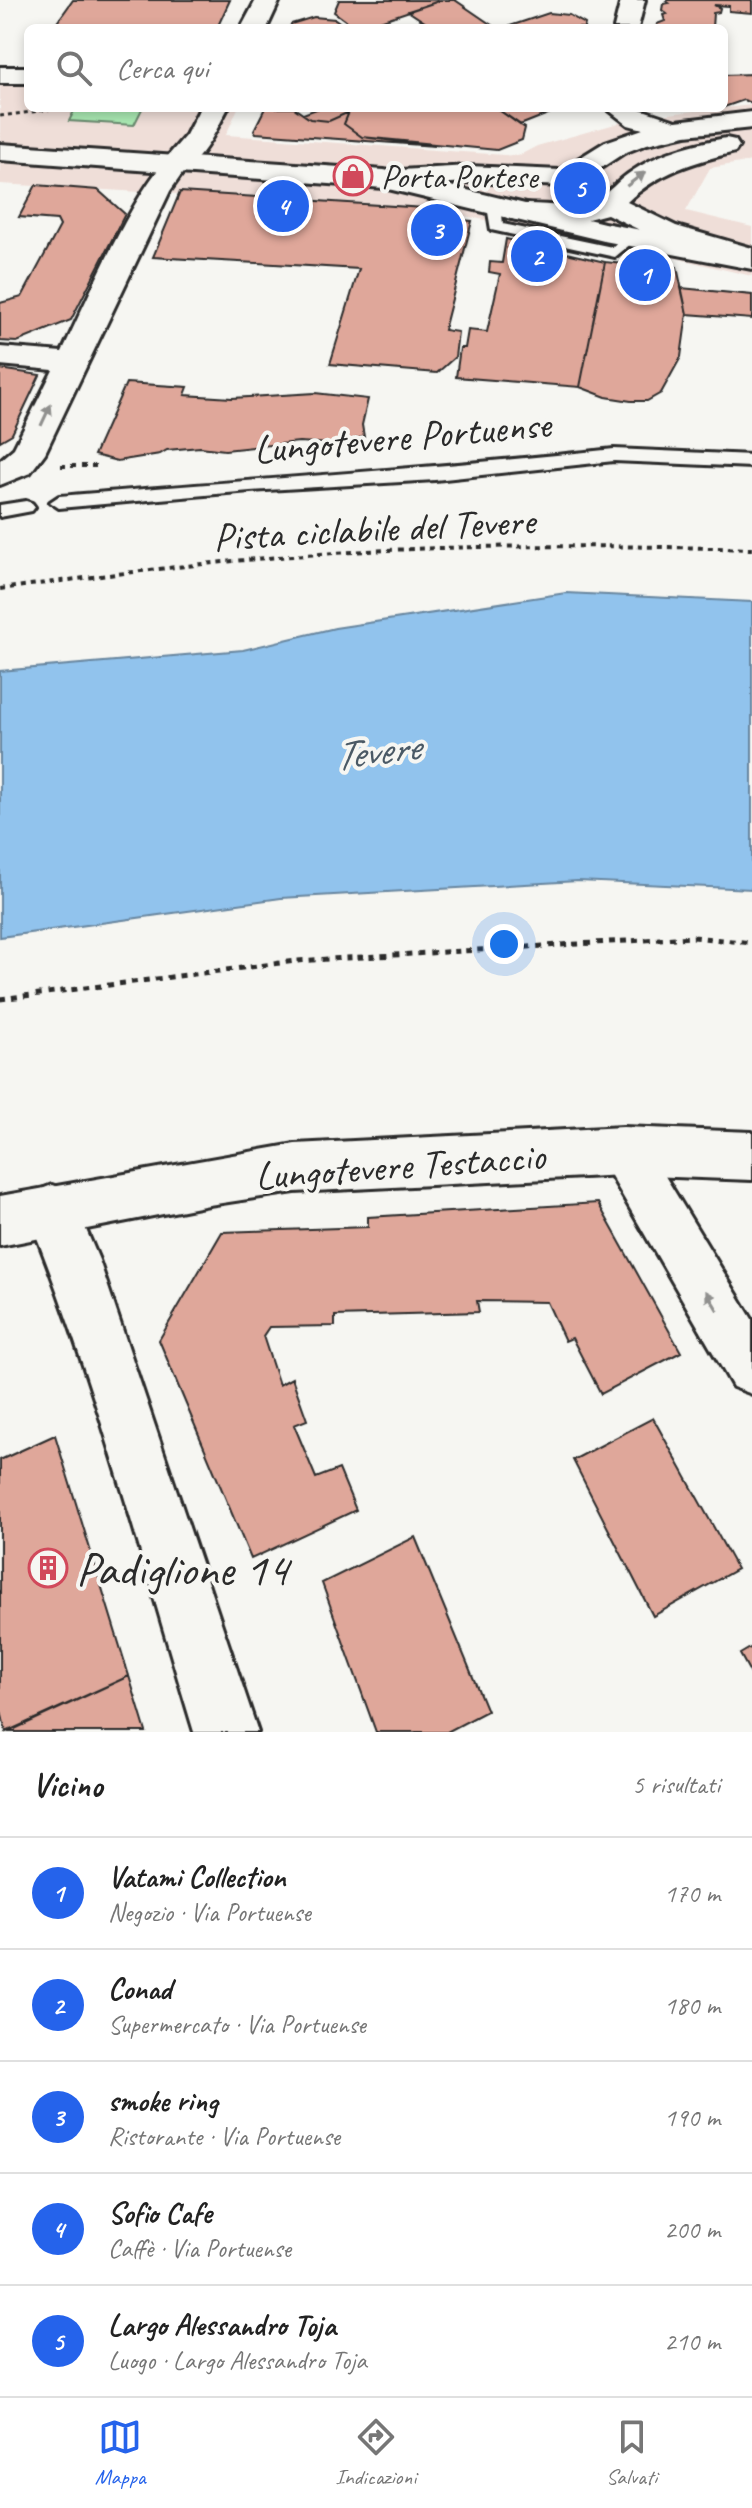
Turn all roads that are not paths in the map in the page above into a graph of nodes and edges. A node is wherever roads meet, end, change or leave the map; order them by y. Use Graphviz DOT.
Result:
graph roads {
  1 [pos="268,0"];
  2 [pos="633,0"];
  3 [pos="256,24"];
  4 [pos="627,24"];
  5 [pos="0,75"];
  6 [pos="24,75"];
  7 [pos="212,112"];
  8 [pos="607,112"];
  9 [pos="626,112"];
  10 [pos="752,120"];
  11 [pos="675,129"];
  12 [pos="752,144"];
  13 [pos="695,151"];
  14 [pos="0,152"];
  15 [pos="595,158"];
  16 [pos="175,164"];
  17 [pos="525,177"];
  18 [pos="384,179"];
  19 [pos="609,204"];
  20 [pos="506,209"];
  21 [pos="752,258"];
  22 [pos="0,356"];
  23 [pos="71,362"];
  24 [pos="752,461"];
  25 [pos="0,474"];
  26 [pos="59,502"];
  27 [pos="26,507"];
  28 [pos="0,511"];
  29 [pos="623,1151"];
  30 [pos="752,1156"];
  31 [pos="26,1216"];
  32 [pos="752,1368"];
  33 [pos="226,1732"];
  1 -- 3 [label="main road"];
  2 -- 4 [label="street"];
  5 -- 6 [label="street"];
  7 -- 16 [label="main road"];
  8 -- 15 [label="street"];
  9 -- 11 [label="street"];
  10 -- 11 [label="street"];
  11 -- 13 [label="street"];
  11 -- 15 [label="street"];
  12 -- 13 [label="street"];
  19 -- 13 [label="street, one-way"];
  14 -- 16 [label="main road"];
  15 -- 17 [label="street"];
  16 -- 18 [label="main road"];
  16 -- 23 [label="street"];
  17 -- 18 [label="street"];
  17 -- 19 [label="street"];
  18 -- 20 [label="main road"];
  19 -- 20 [label="street"];
  19 -- 21 [label="street"];
  20 -- 21 [label="main road"];
  22 -- 23 [label="street"];
  25 -- 23 [label="street, one-way"];
  24 -- 26 [label="lane, Lungotevere Portuense"];
  27 -- 28 [label="lane"];
  29 -- 30 [label="main road, Lungotevere Testaccio"];
  29 -- 31 [label="main road, Lungotevere Testaccio"];
  32 -- 29 [label="street, one-way"];
  31 -- 33 [label="main road"];
}
